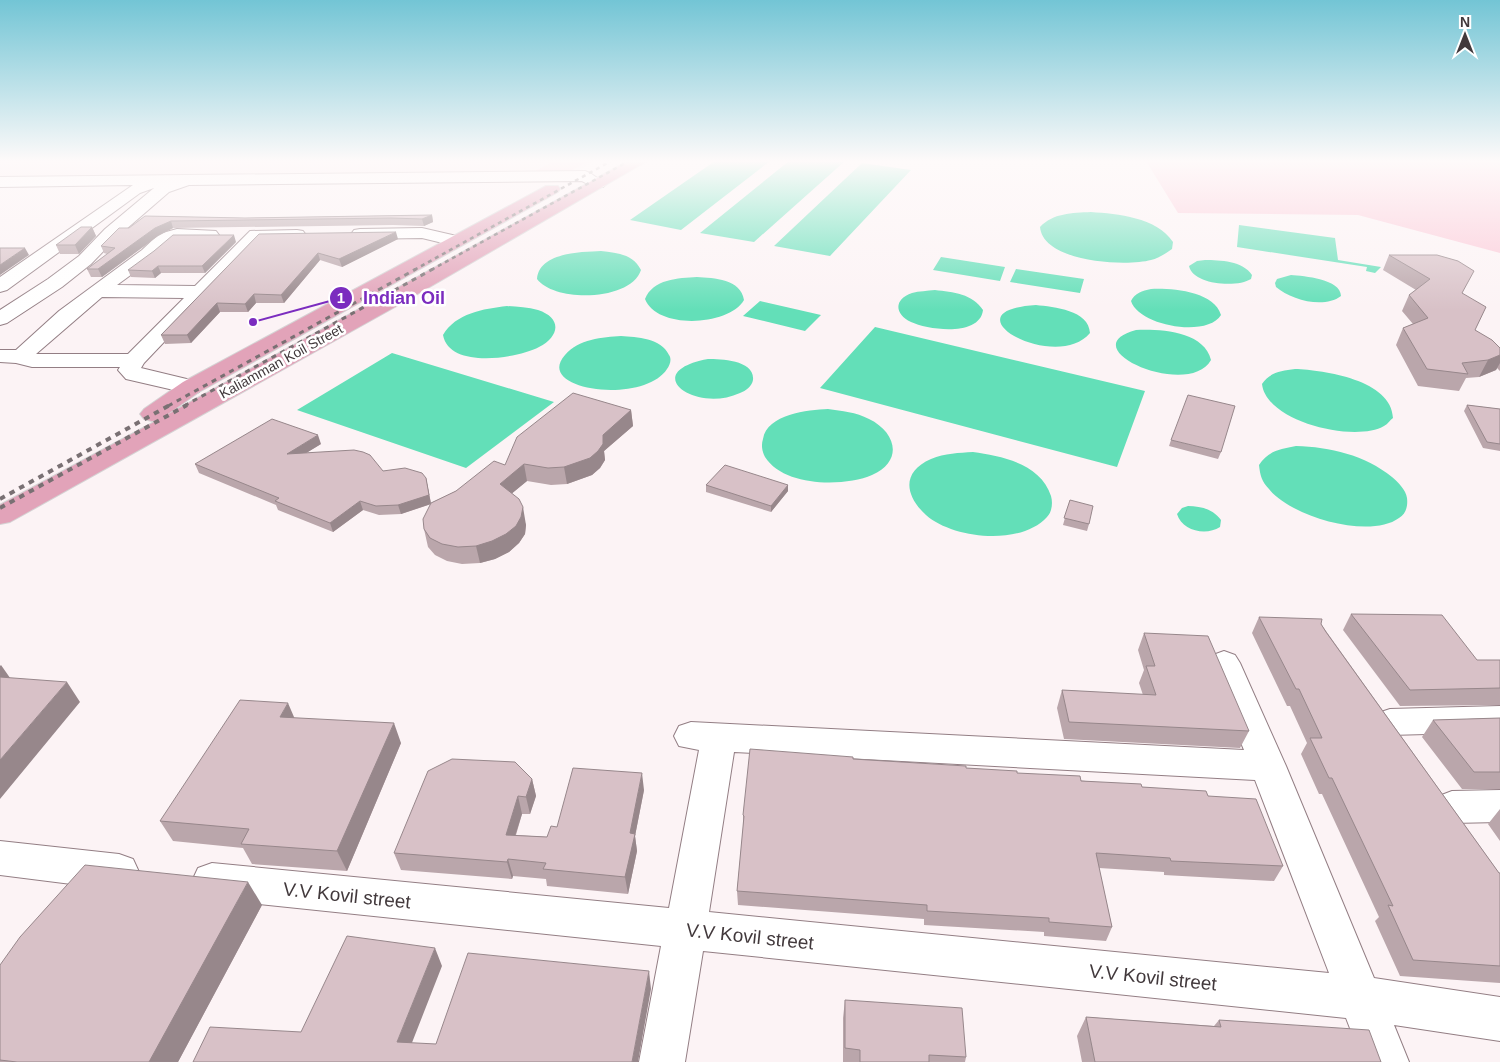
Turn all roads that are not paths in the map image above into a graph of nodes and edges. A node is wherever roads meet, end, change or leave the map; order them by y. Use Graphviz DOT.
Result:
graph roads {
  1 [pos="105,211"];
  2 [pos="135,211"];
  3 [pos="513,211"];
  4 [pos="545,211"];
  5 [pos="315,234"];
  6 [pos="343,234"];
  7 [pos="256,235"];
  8 [pos="455,242"];
  9 [pos="0,286"];
  10 [pos="97,291"];
  11 [pos="202,292"];
  12 [pos="0,319"];
  13 [pos="10,357"];
  14 [pos="134,360"];
  15 [pos="191,387"];
  16 [pos="0,496"];
  17 [pos="0,516"];
  18 [pos="1224,663"];
  19 [pos="1500,719"];
  20 [pos="1412,753"];
  21 [pos="1268,766"];
  22 [pos="1500,806"];
  23 [pos="1473,838"];
  24 [pos="0,858"];
  25 [pos="92,869"];
  26 [pos="60,904"];
  27 [pos="686,930"];
  28 [pos="1361,998"];
  29 [pos="1500,1019"];
  30 [pos="662,1062"];
  31 [pos="1386,1062"];
  1 -- 9 [label="street"];
  2 -- 12 [label="street"];
  3 -- 8 [label="main road, Kaliamman Koil Street"];
  4 -- 17 [label="main road, Kaliamman Koil Street"];
  5 -- 7 [label="street"];
  6 -- 8 [label="street"];
  7 -- 10 [label="street"];
  7 -- 11 [label="street"];
  8 -- 15 [label="main road, Kaliamman Koil Street"];
  10 -- 11 [label="street"];
  10 -- 13 [label="street"];
  11 -- 14 [label="street"];
  13 -- 14 [label="street"];
  14 -- 15 [label="street"];
  15 -- 16 [label="main road, Kaliamman Koil Street"];
  18 -- 21 [label="street"];
  19 -- 20 [label="street"];
  21 -- 27 [label="street"];
  21 -- 28 [label="street"];
  22 -- 23 [label="street"];
  24 -- 25 [label="street, V.V Kovil street"];
  25 -- 26 [label="street"];
  25 -- 27 [label="street, V.V Kovil street"];
  27 -- 28 [label="street, V.V Kovil street"];
  27 -- 30 [label="street"];
  28 -- 29 [label="street, V.V Kovil street"];
  28 -- 31 [label="street"];
}
